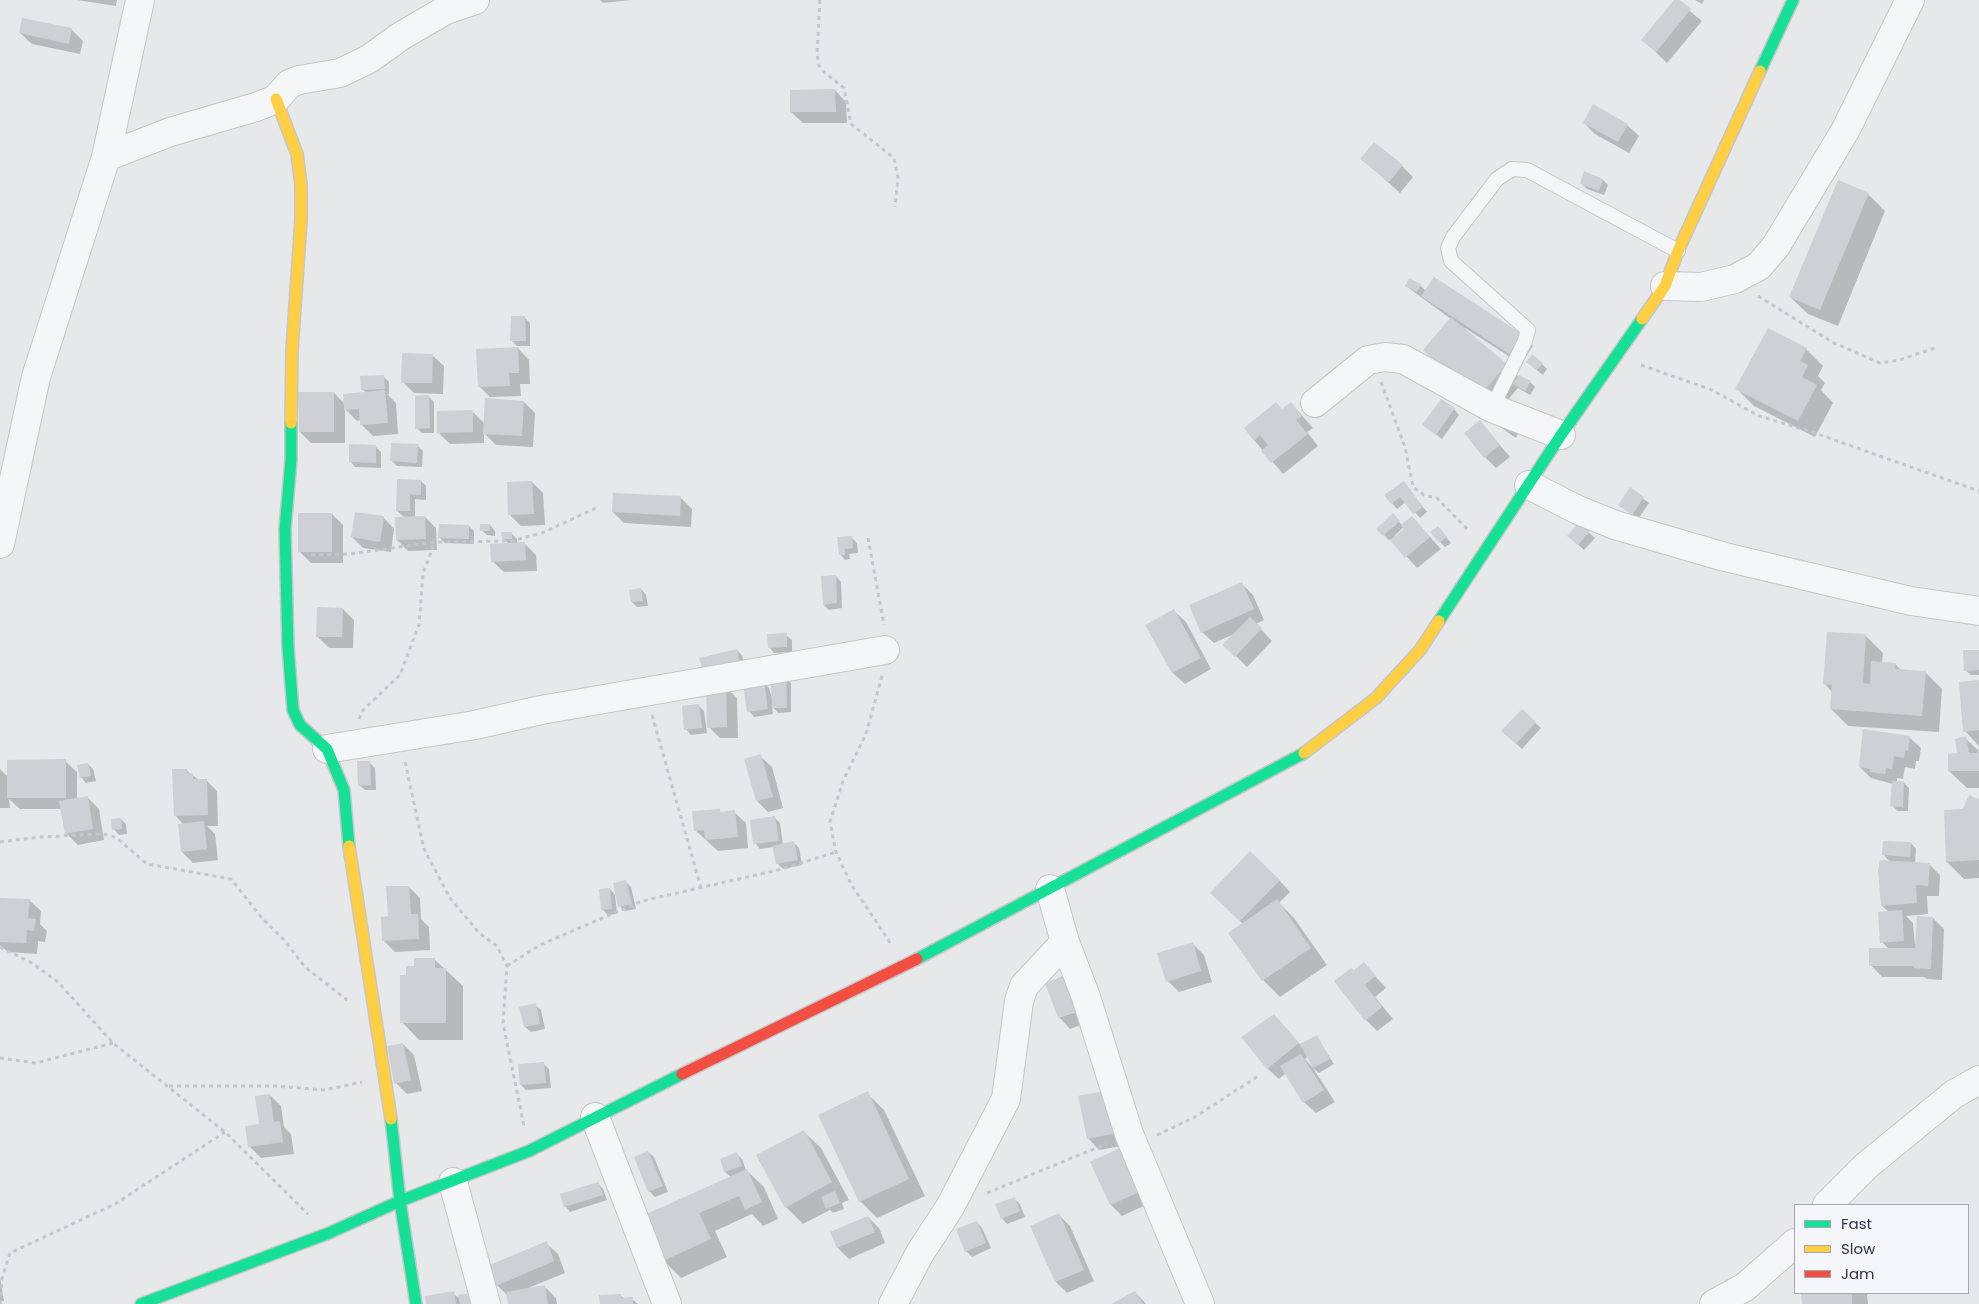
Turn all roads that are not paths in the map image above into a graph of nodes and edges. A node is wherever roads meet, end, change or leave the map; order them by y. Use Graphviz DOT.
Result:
graph roads {
  1 [pos="140,0"];
  2 [pos="475,0"];
  3 [pos="1793,0"];
  4 [pos="1910,0"];
  5 [pos="276,98"];
  6 [pos="106,158"];
  7 [pos="1678,250"];
  8 [pos="1665,286"];
  9 [pos="1316,403"];
  10 [pos="1492,408"];
  11 [pos="1561,435"];
  12 [pos="1529,486"];
  13 [pos="0,544"];
  14 [pos="1979,611"];
  15 [pos="885,650"];
  16 [pos="338,747"];
  17 [pos="1050,888"];
  18 [pos="1065,942"];
  19 [pos="1979,1080"];
  20 [pos="595,1117"];
  21 [pos="453,1182"];
  22 [pos="400,1201"];
  23 [pos="1828,1204"];
  24 [pos="1794,1244"];
  25 [pos="141,1304"];
  26 [pos="416,1304"];
  27 [pos="486,1304"];
  28 [pos="667,1304"];
  29 [pos="893,1304"];
  30 [pos="1200,1304"];
  31 [pos="1714,1304"];
  1 -- 6 [label="street"];
  2 -- 5 [label="street"];
  3 -- 7 [label="main road"];
  4 -- 8 [label="street"];
  5 -- 6 [label="street"];
  5 -- 16 [label="main road"];
  6 -- 13 [label="street"];
  7 -- 8 [label="main road"];
  7 -- 10 [label="lane"];
  8 -- 11 [label="main road"];
  9 -- 10 [label="street"];
  10 -- 11 [label="street"];
  11 -- 12 [label="main road"];
  12 -- 14 [label="street"];
  12 -- 17 [label="main road"];
  15 -- 16 [label="street"];
  16 -- 22 [label="main road"];
  17 -- 18 [label="street"];
  17 -- 20 [label="main road"];
  18 -- 29 [label="street"];
  18 -- 30 [label="street"];
  19 -- 23 [label="street"];
  20 -- 21 [label="main road"];
  20 -- 28 [label="street"];
  21 -- 22 [label="main road"];
  21 -- 27 [label="street"];
  22 -- 25 [label="main road"];
  22 -- 26 [label="main road"];
  24 -- 31 [label="street"];
}
